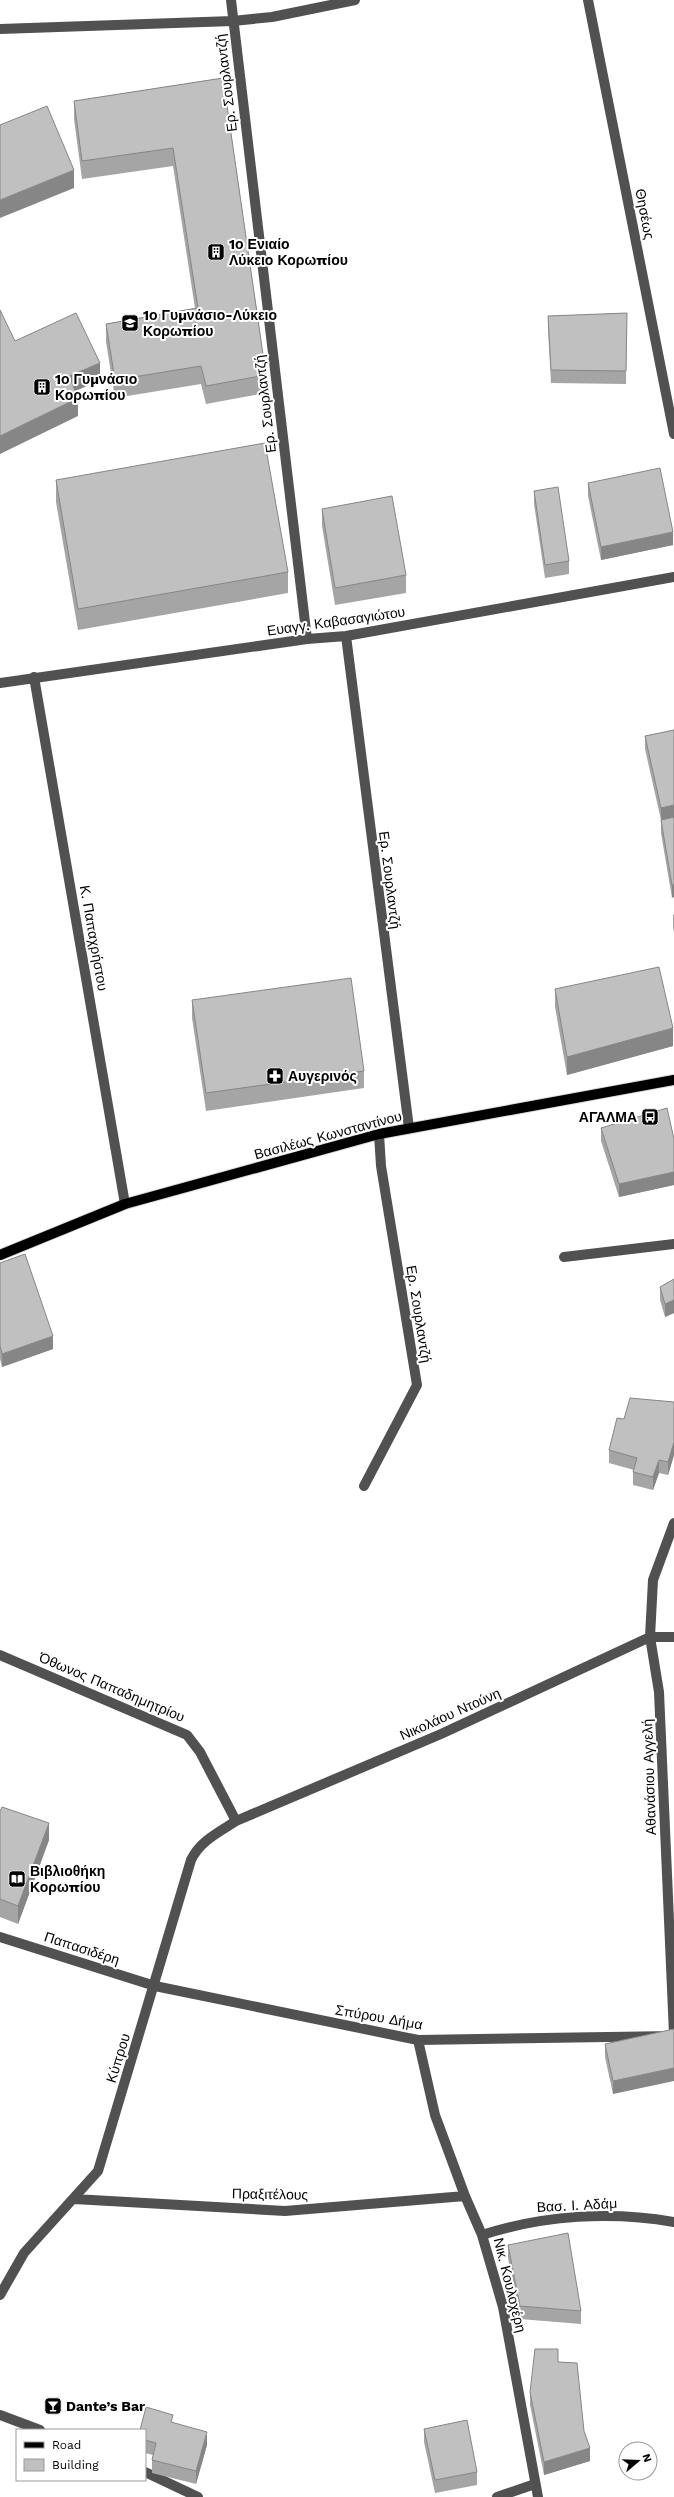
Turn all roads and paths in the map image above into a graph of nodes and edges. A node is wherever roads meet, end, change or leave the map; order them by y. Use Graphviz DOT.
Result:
graph roads {
  1 [pos="231,0"];
  2 [pos="355,0"];
  3 [pos="588,0"];
  4 [pos="232,21"];
  5 [pos="0,29"];
  6 [pos="674,434"];
  7 [pos="674,577"];
  8 [pos="346,636"];
  9 [pos="307,639"];
  10 [pos="34,677"];
  11 [pos="0,683"];
  12 [pos="674,1080"];
  13 [pos="409,1128"];
  14 [pos="379,1134"];
  15 [pos="125,1204"];
  16 [pos="674,1244"];
  17 [pos="0,1255"];
  18 [pos="564,1257"];
  19 [pos="364,1486"];
  20 [pos="674,1523"];
  21 [pos="650,1637"];
  22 [pos="674,1637"];
  23 [pos="0,1655"];
  24 [pos="236,1821"];
  25 [pos="0,1937"];
  26 [pos="154,1986"];
  27 [pos="674,2035"];
  28 [pos="418,2040"];
  29 [pos="465,2196"];
  30 [pos="74,2199"];
  31 [pos="674,2222"];
  32 [pos="482,2235"];
  33 [pos="0,2295"];
  34 [pos="0,2415"];
  35 [pos="37,2429"];
  36 [pos="146,2472"];
  37 [pos="535,2484"];
  38 [pos="198,2497"];
  39 [pos="497,2497"];
  40 [pos="538,2497"];
  1 -- 4 [label="street, Ερ. Σουρλαντζή"];
  2 -- 4 [label="street"];
  3 -- 6 [label="street, Θησέως"];
  4 -- 5 [label="street"];
  4 -- 9 [label="street, Ερ. Σουρλαντζή"];
  7 -- 8 [label="street, Ευαγγ. Καβασαγιώτου"];
  8 -- 9 [label="street, Ευαγγ. Καβασαγιώτου"];
  8 -- 13 [label="street, Ερ. Σουρλαντζή"];
  9 -- 10 [label="street, Ευαγγ. Καβασαγιώτου"];
  10 -- 11 [label="street, Ευαγγ. Καβασαγιώτου"];
  10 -- 15 [label="street, Κ. Παπαχρήστου"];
  12 -- 13 [label="main road, Βασιλέως Κωνσταντίνου"];
  13 -- 14 [label="main road, Βασιλέως Κωνσταντίνου"];
  14 -- 15 [label="main road, Βασιλέως Κωνσταντίνου"];
  14 -- 19 [label="street, Ερ. Σουρλαντζή"];
  15 -- 17 [label="main road, Βασιλέως Κωνσταντίνου"];
  16 -- 18 [label="street"];
  20 -- 21 [label="street, Αθανάσιου Αγγελή"];
  21 -- 22 [label="street, Νικολάου Ντούνη"];
  21 -- 24 [label="street, Νικολάου Ντούνη"];
  21 -- 27 [label="street, Αθανάσιου Αγγελή"];
  23 -- 24 [label="street, Όθωνος Παπαδημητρίου"];
  24 -- 26 [label="street, Κύπρου"];
  25 -- 26 [label="street, Παπασιδέρη"];
  26 -- 28 [label="street, Σπύρου Δήμα"];
  26 -- 30 [label="street, Κύπρου"];
  27 -- 28 [label="street, Σπύρου Δήμα"];
  28 -- 29 [label="street, Νικ. Κουλοχέρη"];
  29 -- 30 [label="street, Πραξιτέλους"];
  29 -- 32 [label="street, Νικ. Κουλοχέρη"];
  30 -- 33 [label="street, Κύπρου"];
  31 -- 32 [label="street, Βασ. Ι. Αδάμ"];
  32 -- 37 [label="street, Νικ. Κουλοχέρη"];
  34 -- 35 [label="street"];
  36 -- 38 [label="street"];
  37 -- 39 [label="street"];
  37 -- 40 [label="street, Νικ. Κουλοχέρη"];
}
